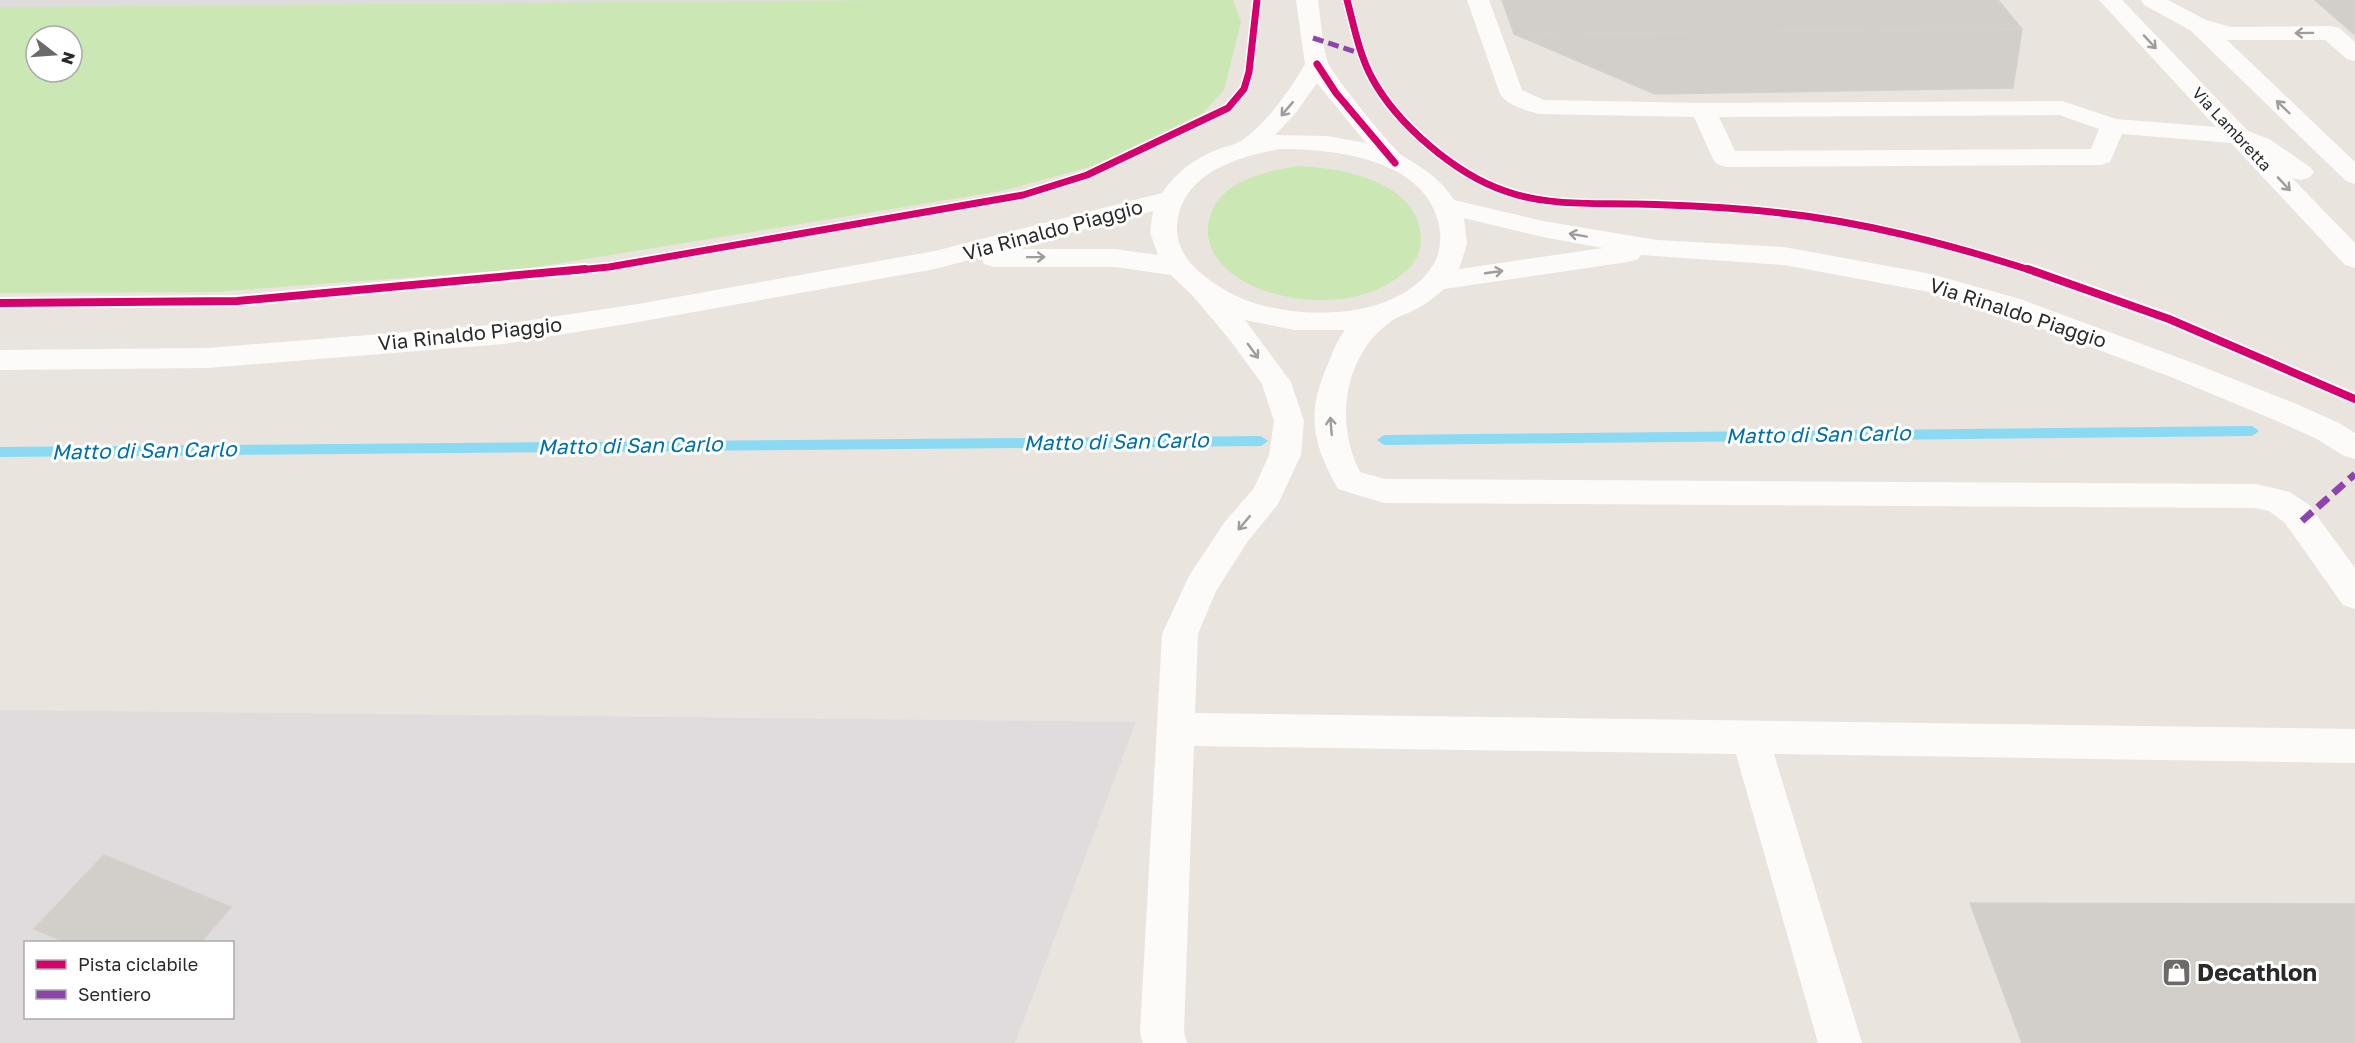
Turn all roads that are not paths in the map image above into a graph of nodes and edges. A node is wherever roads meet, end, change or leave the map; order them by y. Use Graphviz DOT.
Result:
graph roads {
  1 [pos="1307,0"];
  2 [pos="1478,0"];
  3 [pos="2110,0"];
  4 [pos="2134,0"];
  5 [pos="2152,0"];
  6 [pos="2198,26"];
  7 [pos="2355,54"];
  8 [pos="1317,64"];
  9 [pos="1702,110"];
  10 [pos="2113,126"];
  11 [pos="2239,136"];
  12 [pos="1248,148"];
  13 [pos="1395,163"];
  14 [pos="2301,172"];
  15 [pos="2355,177"];
  16 [pos="1170,199"];
  17 [pos="1446,206"];
  18 [pos="2355,227"];
  19 [pos="1657,249"];
  20 [pos="2355,259"];
  21 [pos="936,260"];
  22 [pos="1178,267"];
  23 [pos="1436,281"];
  24 [pos="1202,289"];
  25 [pos="1384,312"];
  26 [pos="0,360"];
  27 [pos="2342,435"];
  28 [pos="2355,448"];
  29 [pos="2355,595"];
  30 [pos="1174,729"];
  31 [pos="1749,737"];
  32 [pos="2355,746"];
  33 [pos="1166,1043"];
  34 [pos="1840,1043"];
  1 -- 8 [label="street"];
  2 -- 9 [label="street"];
  3 -- 11 [label="street, Via Lambretta, one-way"];
  4 -- 14 [label="street, Via Lambretta"];
  5 -- 6 [label="street"];
  7 -- 6 [label="street, one-way"];
  15 -- 6 [label="street, one-way"];
  8 -- 12 [label="street, one-way"];
  8 -- 13 [label="street"];
  9 -- 10 [label="street"];
  9 -- 10 [label="street"];
  10 -- 11 [label="street"];
  11 -- 14 [label="street"];
  11 -- 20 [label="street, Via Lambretta, one-way"];
  12 -- 13 [label="street, Via Rinaldo Piaggio"];
  12 -- 16 [label="street, Via Rinaldo Piaggio"];
  13 -- 17 [label="street, Via Rinaldo Piaggio"];
  14 -- 18 [label="street, Via Lambretta"];
  16 -- 21 [label="street, Via Rinaldo Piaggio"];
  16 -- 22 [label="street, Via Rinaldo Piaggio"];
  19 -- 17 [label="street, Via Rinaldo Piaggio, one-way"];
  17 -- 23 [label="street, Via Rinaldo Piaggio"];
  23 -- 19 [label="street, Via Rinaldo Piaggio, one-way"];
  19 -- 27 [label="street, Via Rinaldo Piaggio"];
  21 -- 22 [label="street, Via Rinaldo Piaggio, one-way"];
  21 -- 26 [label="street, Via Rinaldo Piaggio"];
  22 -- 24 [label="street, Via Rinaldo Piaggio"];
  23 -- 25 [label="street, Via Rinaldo Piaggio"];
  24 -- 25 [label="street, Via Rinaldo Piaggio"];
  24 -- 30 [label="street, one-way"];
  29 -- 25 [label="street, one-way"];
  27 -- 28 [label="street, Via Rinaldo Piaggio"];
  30 -- 31 [label="street"];
  30 -- 33 [label="street"];
  31 -- 32 [label="street"];
  31 -- 34 [label="street"];
}
